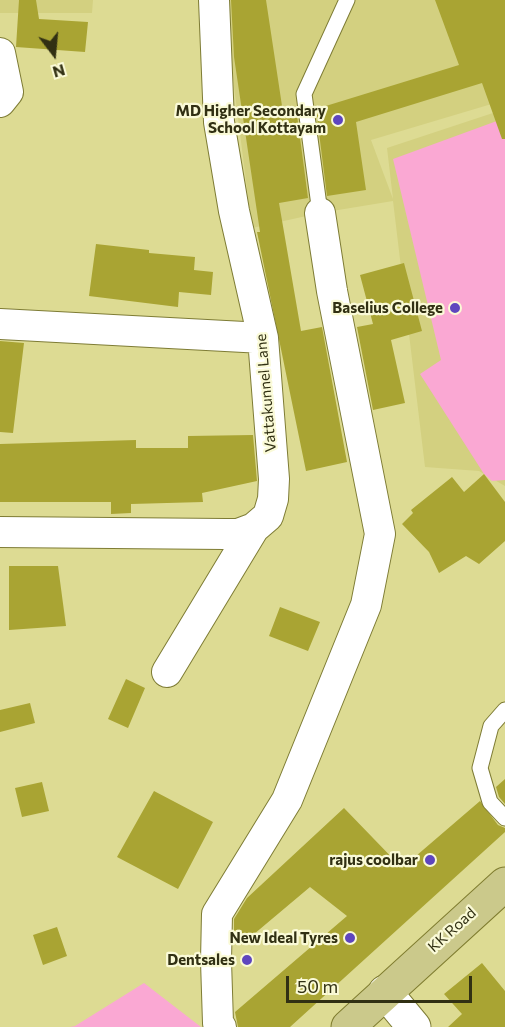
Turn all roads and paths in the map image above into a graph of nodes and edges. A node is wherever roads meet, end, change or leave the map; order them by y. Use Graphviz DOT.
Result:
graph roads {
  1 [pos="214,0"];
  2 [pos="347,0"];
  3 [pos="0,53"];
  4 [pos="0,102"];
  5 [pos="320,213"];
  6 [pos="0,324"];
  7 [pos="263,338"];
  8 [pos="254,528"];
  9 [pos="0,532"];
  10 [pos="167,672"];
  11 [pos="505,710"];
  12 [pos="505,818"];
  13 [pos="505,884"];
  14 [pos="385,992"];
  15 [pos="221,1027"];
  16 [pos="348,1027"];
  17 [pos="414,1027"];
  1 -- 7 [label="street, Vattakunnel Lane"];
  2 -- 5 [label="lane"];
  3 -- 4 [label="street"];
  5 -- 15 [label="street"];
  6 -- 7 [label="street"];
  7 -- 8 [label="street, Vattakunnel Lane"];
  8 -- 9 [label="street"];
  8 -- 10 [label="street, Vattakunnel Lane"];
  11 -- 12 [label="lane"];
  13 -- 14 [label="main road, KK Road"];
  14 -- 16 [label="main road, KK Road"];
  14 -- 17 [label="street"];
}
